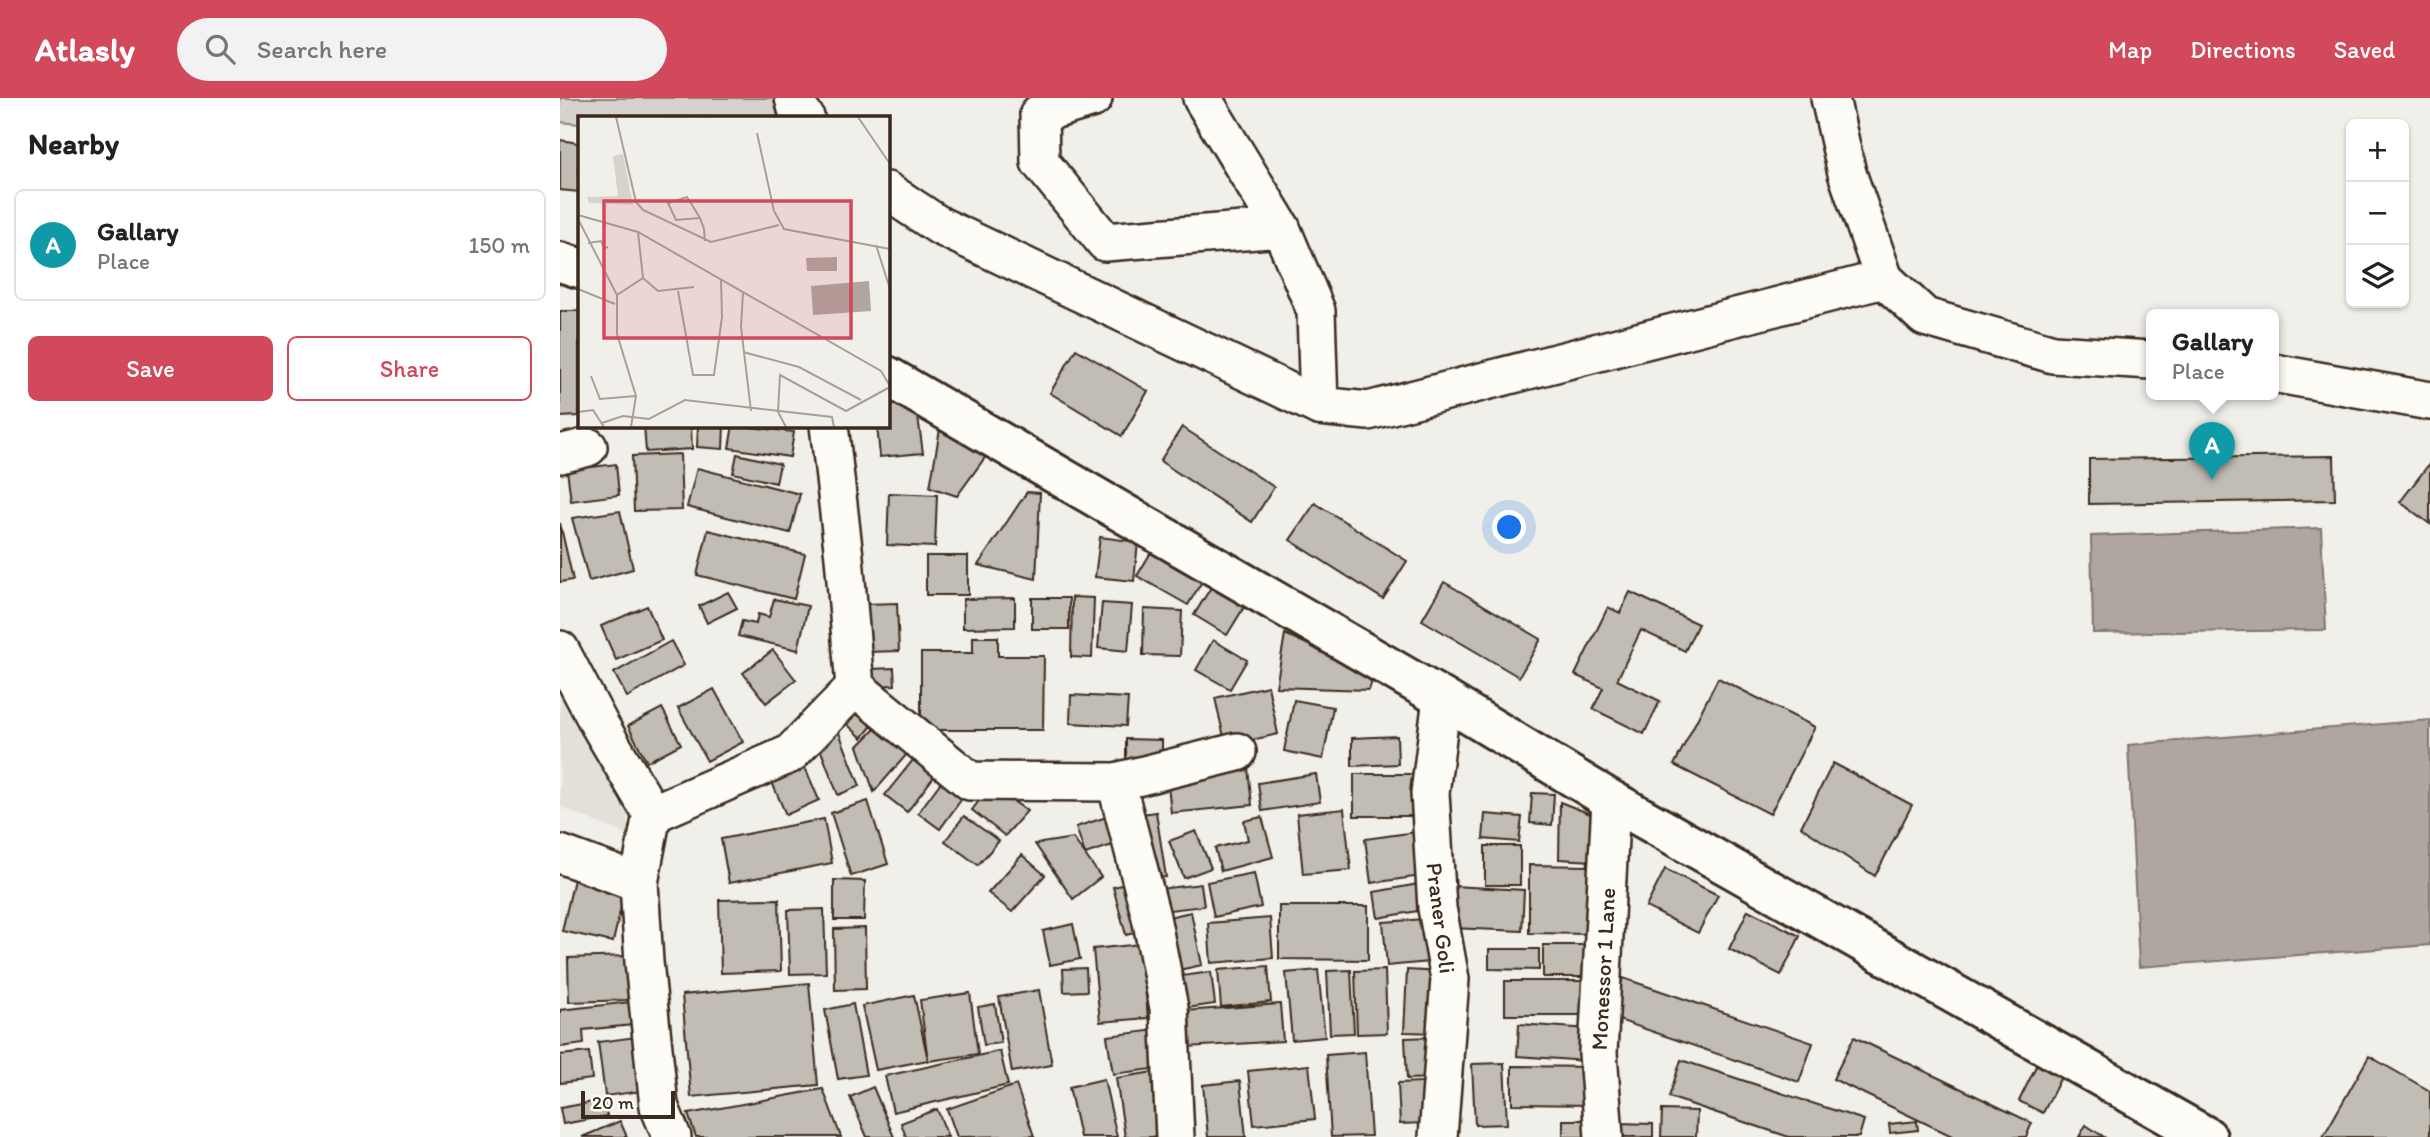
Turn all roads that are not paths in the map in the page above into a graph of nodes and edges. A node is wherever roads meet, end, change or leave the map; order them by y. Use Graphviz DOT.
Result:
graph roads {
  1 [pos="794,98"];
  2 [pos="1093,98"];
  3 [pos="1202,98"];
  4 [pos="1830,98"];
  5 [pos="804,116"];
  6 [pos="889,192"];
  7 [pos="1281,228"];
  8 [pos="560,262"];
  9 [pos="578,268"];
  10 [pos="1884,279"];
  11 [pos="2146,360"];
  12 [pos="2279,374"];
  13 [pos="889,377"];
  14 [pos="2430,401"];
  15 [pos="1319,405"];
  16 [pos="829,427"];
  17 [pos="560,650"];
  18 [pos="855,687"];
  19 [pos="1442,698"];
  20 [pos="1237,752"];
  21 [pos="1115,782"];
  22 [pos="1611,800"];
  23 [pos="652,814"];
  24 [pos="560,854"];
  25 [pos="639,883"];
  26 [pos="673,1137"];
  27 [pos="1175,1137"];
  28 [pos="1438,1137"];
  29 [pos="1604,1137"];
  30 [pos="2207,1137"];
  1 -- 5 [label="street"];
  2 -- 7 [label="street"];
  3 -- 7 [label="street"];
  4 -- 10 [label="street"];
  6 -- 15 [label="street"];
  7 -- 15 [label="street"];
  8 -- 9 [label="street"];
  10 -- 11 [label="street"];
  10 -- 15 [label="street"];
  12 -- 14 [label="street"];
  13 -- 19 [label="street"];
  16 -- 18 [label="street"];
  17 -- 23 [label="street"];
  18 -- 21 [label="street"];
  18 -- 23 [label="street"];
  19 -- 22 [label="street"];
  19 -- 28 [label="street, Praner Goli"];
  20 -- 21 [label="street"];
  21 -- 27 [label="street"];
  22 -- 29 [label="street, Monessor 1 Lane"];
  22 -- 30 [label="street"];
  23 -- 25 [label="street"];
  24 -- 25 [label="street"];
  25 -- 26 [label="street"];
}
